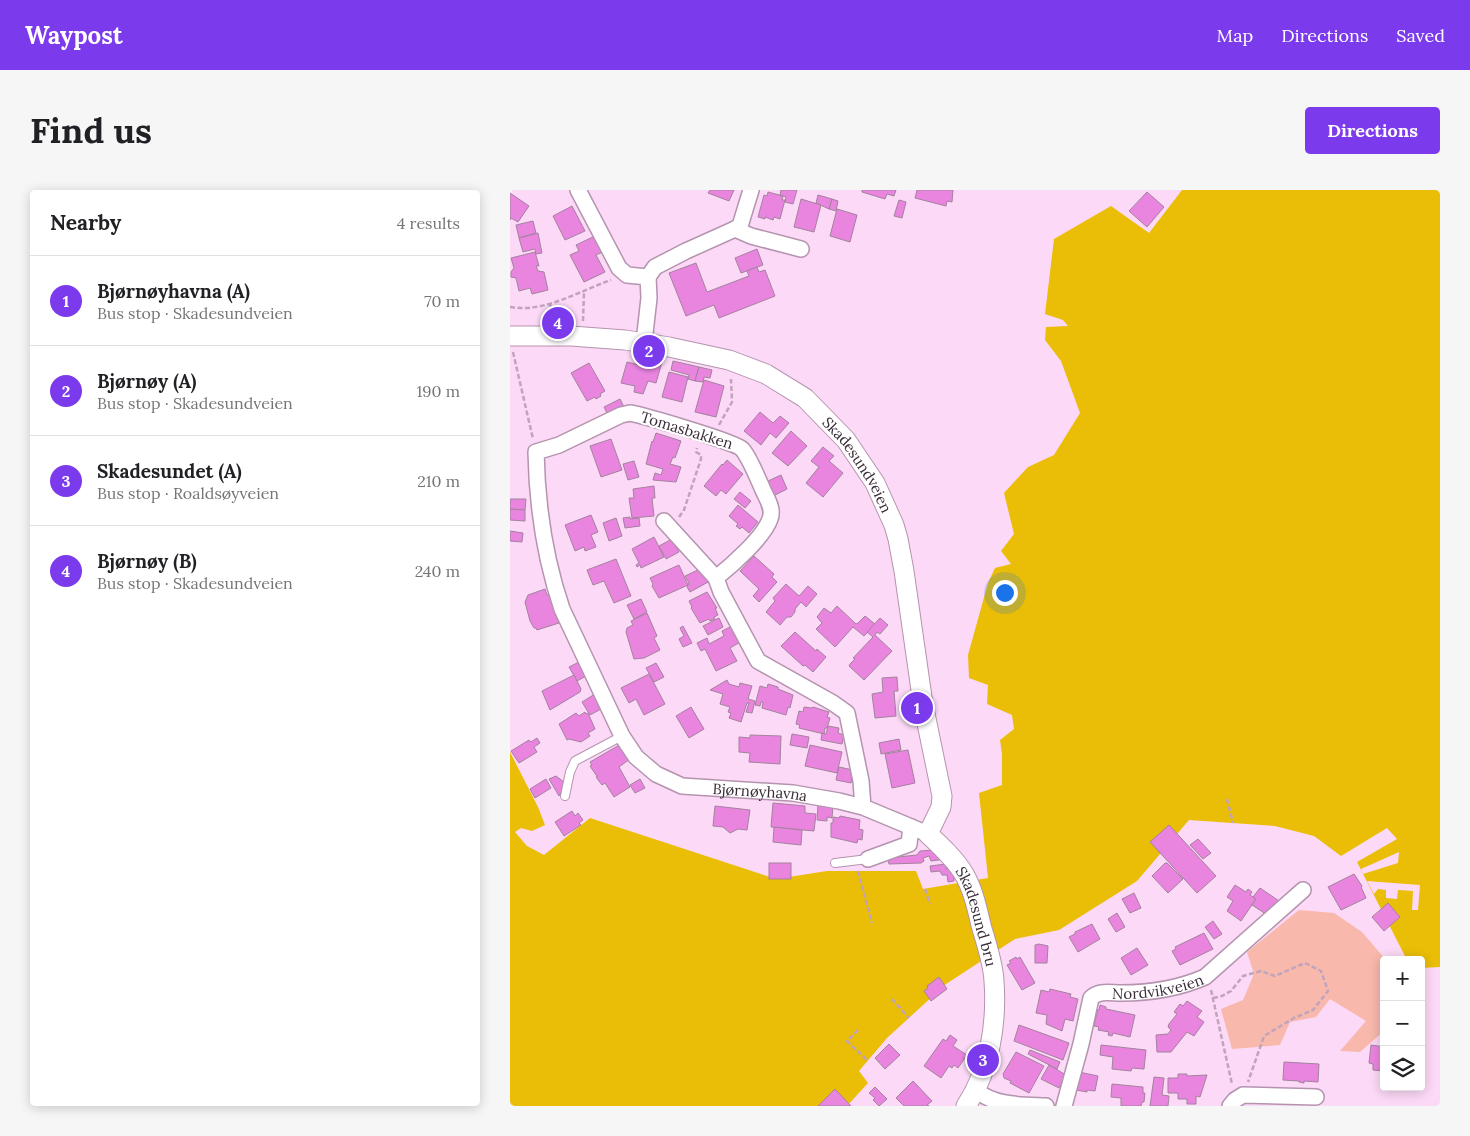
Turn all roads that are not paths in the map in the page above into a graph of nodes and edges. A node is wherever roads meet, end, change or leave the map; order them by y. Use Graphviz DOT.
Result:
graph roads {
  1 [pos="578,190"];
  2 [pos="751,190"];
  3 [pos="735,229"];
  4 [pos="801,250"];
  5 [pos="648,277"];
  6 [pos="511,342"];
  7 [pos="644,342"];
  8 [pos="537,477"];
  9 [pos="664,521"];
  10 [pos="716,578"];
  11 [pos="622,736"];
  12 [pos="564,796"];
  13 [pos="863,806"];
  14 [pos="924,833"];
  15 [pos="868,859"];
  16 [pos="835,863"];
  17 [pos="1303,890"];
  18 [pos="976,1090"];
  19 [pos="1316,1097"];
  20 [pos="1236,1100"];
  21 [pos="966,1106"];
  22 [pos="1046,1106"];
  23 [pos="1064,1106"];
  1 -- 5 [label="street"];
  2 -- 3 [label="street"];
  3 -- 4 [label="street"];
  3 -- 5 [label="street"];
  5 -- 7 [label="street"];
  6 -- 7 [label="street, Skadesundveien"];
  7 -- 14 [label="street, Skadesundveien"];
  8 -- 10 [label="street, Tomasbakken"];
  8 -- 11 [label="street, Bjørnøyhavna"];
  9 -- 10 [label="street"];
  10 -- 13 [label="street"];
  11 -- 12 [label="lane"];
  11 -- 13 [label="street, Bjørnøyhavna"];
  13 -- 14 [label="street, Bjørnøyhavna"];
  14 -- 15 [label="street"];
  14 -- 18 [label="street, Skadesund bru"];
  15 -- 16 [label="lane"];
  17 -- 23 [label="street, Nordvikveien"];
  18 -- 21 [label="street, Skadesund bru"];
  18 -- 22 [label="street"];
  19 -- 20 [label="street"];
}
